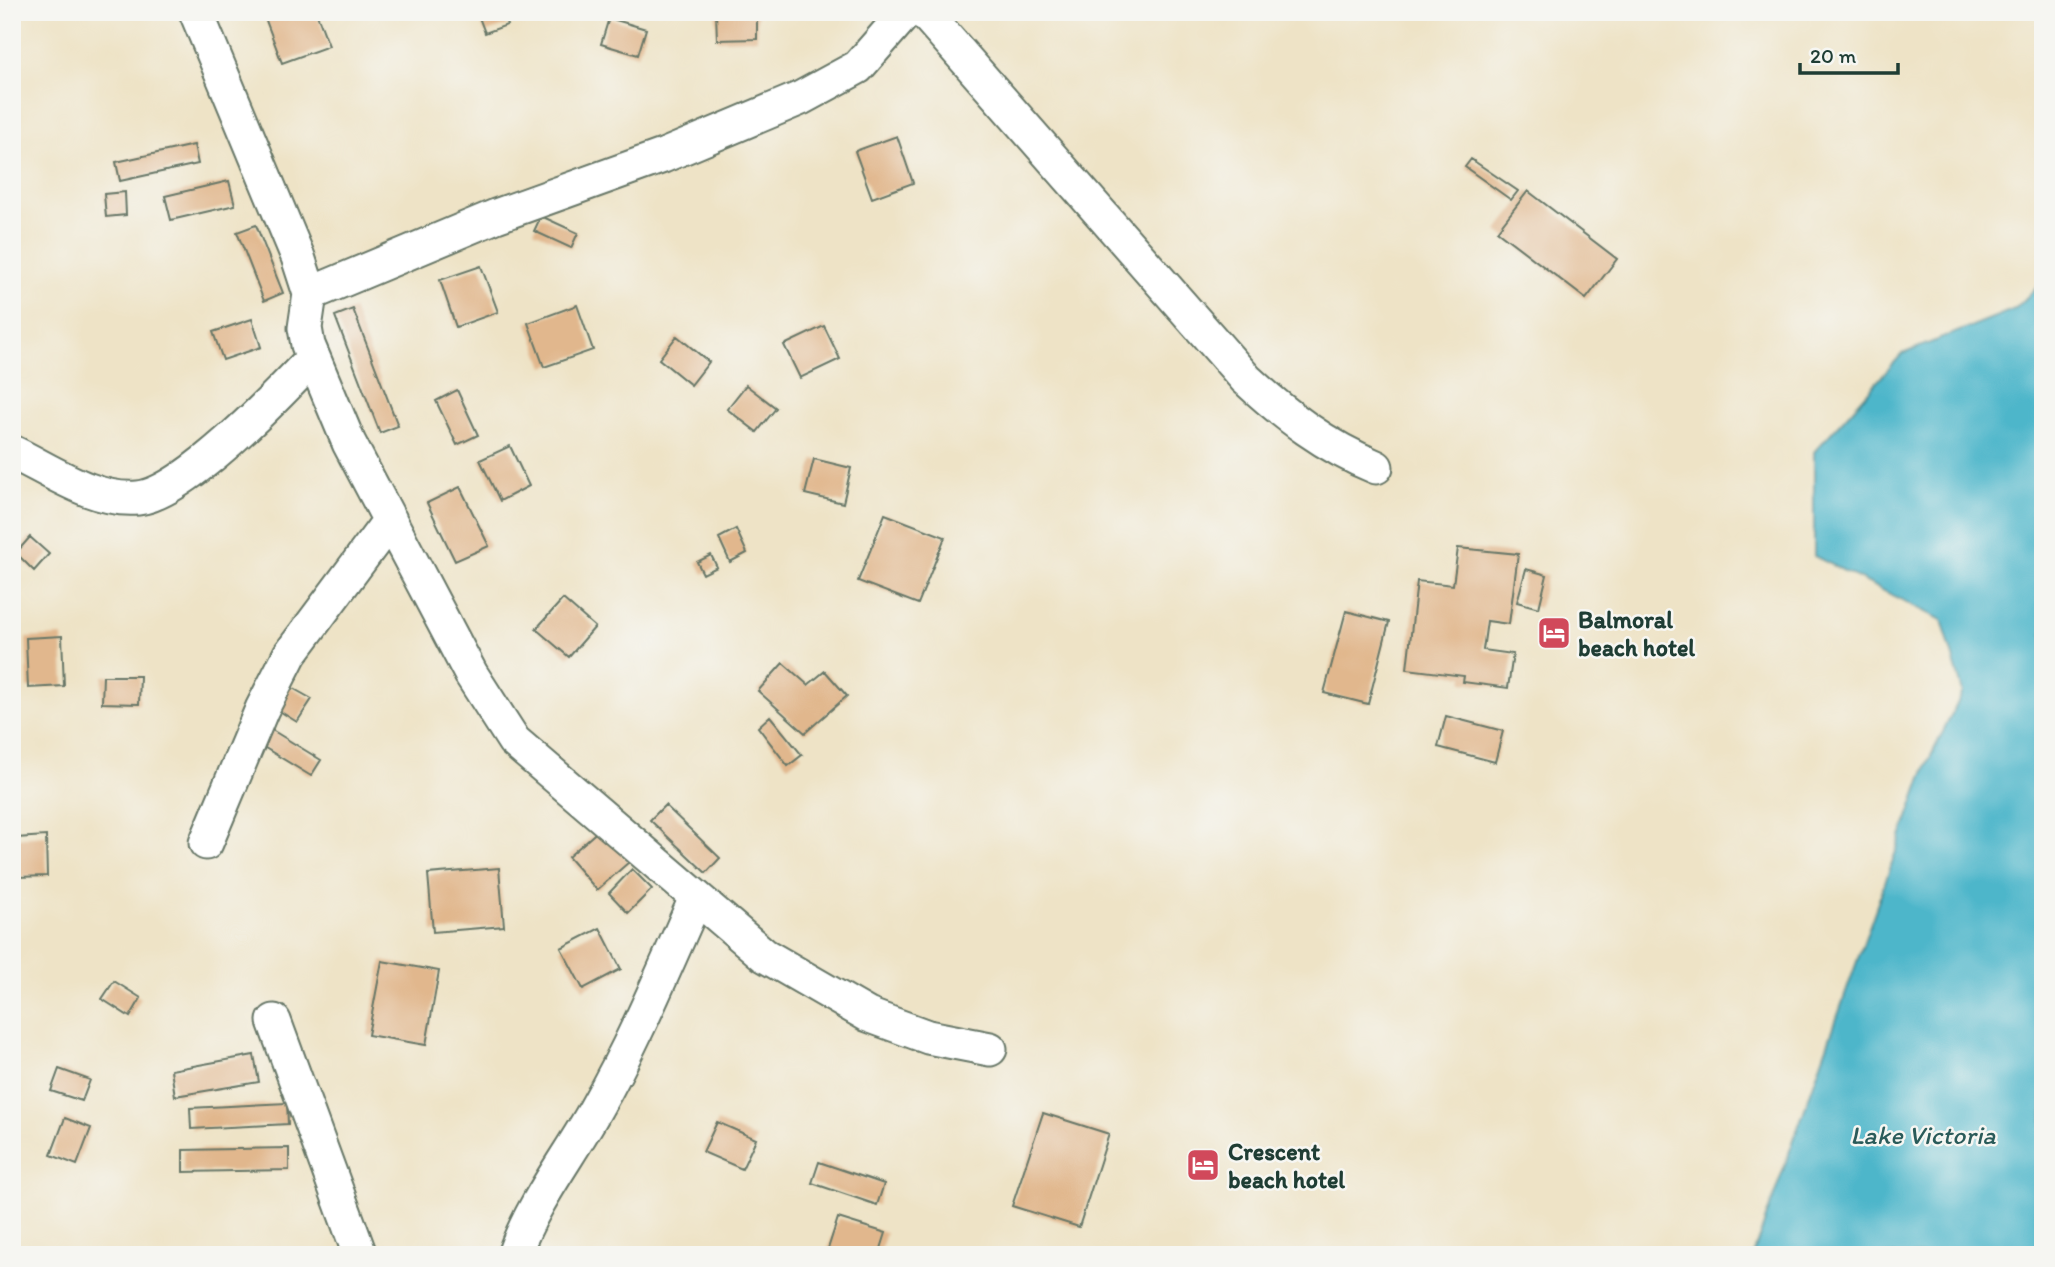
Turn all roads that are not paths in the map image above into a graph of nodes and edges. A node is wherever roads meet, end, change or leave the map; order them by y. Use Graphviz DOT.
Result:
graph roads {
  1 [pos="196,12"];
  2 [pos="906,12"];
  3 [pos="924,12"];
  4 [pos="310,294"];
  5 [pos="313,358"];
  6 [pos="12,452"];
  7 [pos="1376,467"];
  8 [pos="390,520"];
  9 [pos="206,843"];
  10 [pos="696,898"];
  11 [pos="274,1021"];
  12 [pos="990,1049"];
  13 [pos="360,1255"];
  14 [pos="514,1255"];
  1 -- 4 [label="street"];
  2 -- 4 [label="street"];
  3 -- 7 [label="street"];
  4 -- 5 [label="street"];
  5 -- 6 [label="street"];
  5 -- 8 [label="street"];
  8 -- 9 [label="street"];
  8 -- 10 [label="street"];
  10 -- 12 [label="street"];
  10 -- 14 [label="street"];
  11 -- 13 [label="street"];
}
